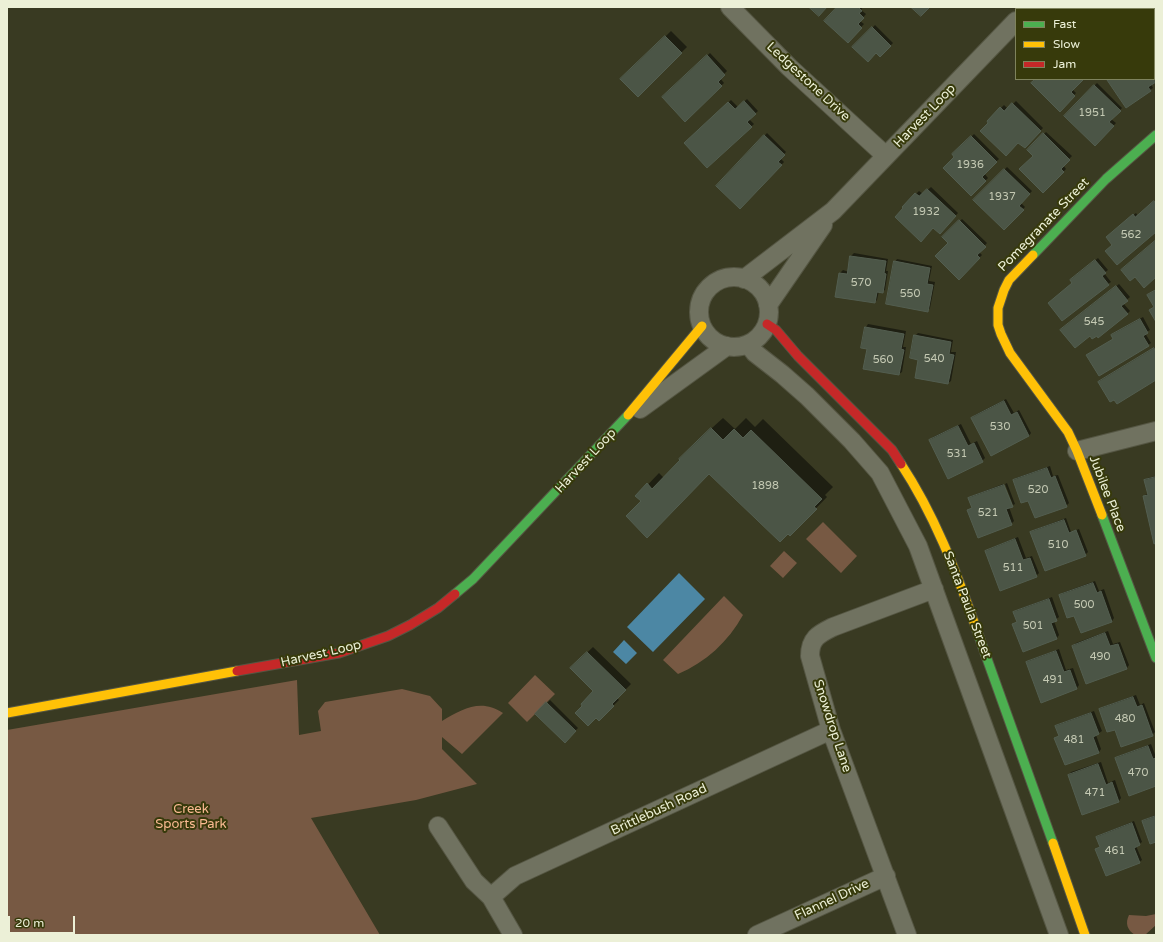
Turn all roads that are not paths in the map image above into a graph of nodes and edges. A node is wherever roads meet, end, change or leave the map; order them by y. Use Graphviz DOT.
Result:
graph roads {
  1 [pos="730,7"];
  2 [pos="1015,21"];
  3 [pos="1155,138"];
  4 [pos="886,156"];
  5 [pos="833,211"];
  6 [pos="744,279"];
  7 [pos="768,305"];
  8 [pos="767,324"];
  9 [pos="702,326"];
  10 [pos="748,344"];
  11 [pos="727,346"];
  12 [pos="1010,353"];
  13 [pos="624,420"];
  14 [pos="1156,431"];
  15 [pos="1077,451"];
  16 [pos="934,589"];
  17 [pos="1156,658"];
  18 [pos="7,713"];
  19 [pos="831,730"];
  20 [pos="438,826"];
  21 [pos="886,876"];
  22 [pos="491,897"];
  23 [pos="513,935"];
  24 [pos="757,935"];
  25 [pos="907,935"];
  26 [pos="1059,935"];
  27 [pos="1085,935"];
  1 -- 4 [label="street, Ledgestone Drive"];
  2 -- 4 [label="street, Harvest Loop"];
  3 -- 12 [label="street, Pomegranate Street"];
  4 -- 5 [label="street, Harvest Loop"];
  5 -- 6 [label="street, Harvest Loop"];
  5 -- 7 [label="street, Harvest Loop"];
  6 -- 7 [label="street"];
  6 -- 9 [label="street"];
  7 -- 8 [label="street"];
  8 -- 10 [label="street"];
  8 -- 27 [label="street, Santa Paula Street"];
  9 -- 11 [label="street"];
  9 -- 13 [label="street, Harvest Loop"];
  10 -- 11 [label="street"];
  10 -- 16 [label="street, Santa Paula Street"];
  11 -- 13 [label="street, Harvest Loop"];
  12 -- 15 [label="street, Jubilee Place"];
  13 -- 18 [label="street, Harvest Loop"];
  14 -- 15 [label="street"];
  15 -- 17 [label="street, Jubilee Place"];
  16 -- 19 [label="street, Snowdrop Lane"];
  16 -- 26 [label="street, Santa Paula Street"];
  19 -- 21 [label="street, Snowdrop Lane"];
  19 -- 22 [label="street, Brittlebush Road"];
  20 -- 22 [label="street"];
  21 -- 24 [label="street, Flannel Drive"];
  21 -- 25 [label="street, Snowdrop Lane"];
  22 -- 23 [label="street"];
}
